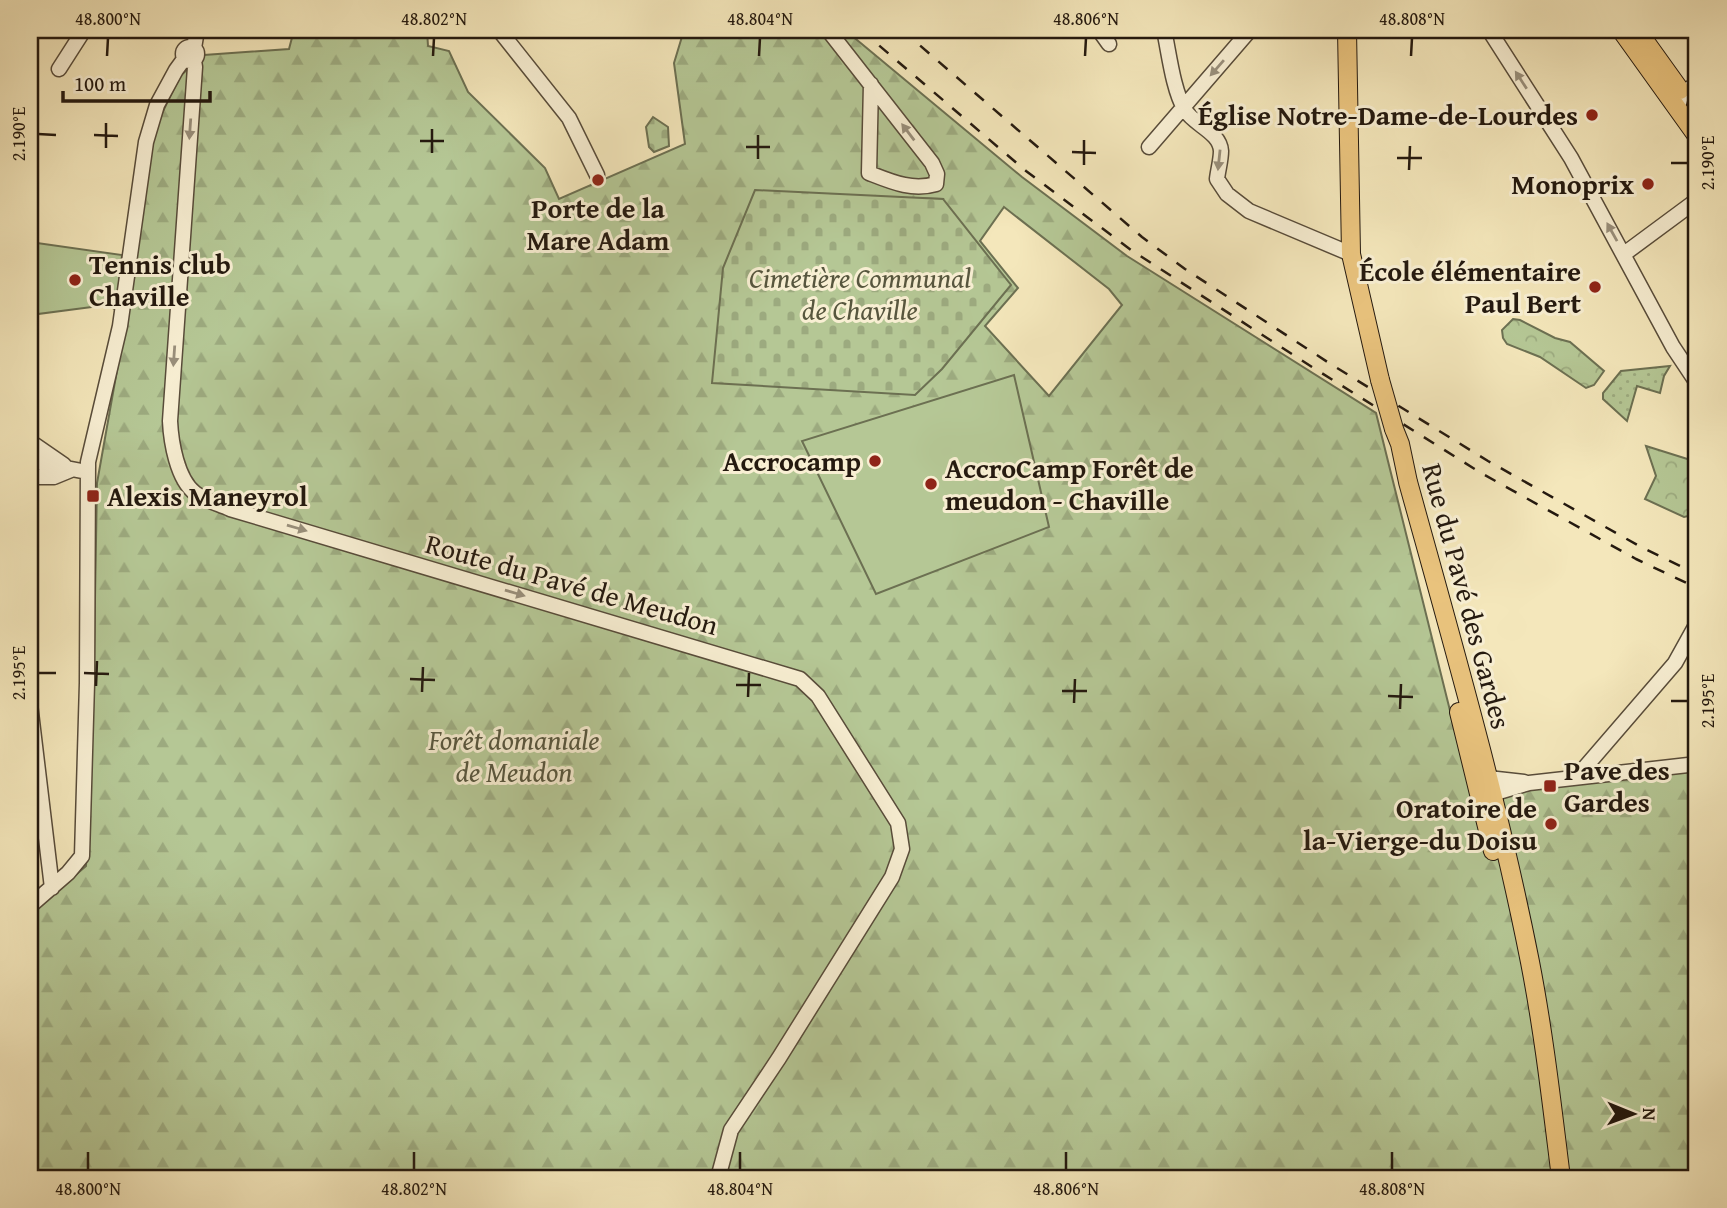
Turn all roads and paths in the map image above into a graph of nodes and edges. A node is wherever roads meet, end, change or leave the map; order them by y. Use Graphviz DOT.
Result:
graph roads {
  1 [pos="84,30"];
  2 [pos="197,30"];
  3 [pos="499,30"];
  4 [pos="828,30"];
  5 [pos="1099,30"];
  6 [pos="1164,30"];
  7 [pos="1250,30"];
  8 [pos="1347,30"];
  9 [pos="1489,30"];
  10 [pos="1621,30"];
  11 [pos="1637,30"];
  12 [pos="1109,44"];
  13 [pos="191,56"];
  14 [pos="59,69"];
  15 [pos="871,84"];
  16 [pos="1686,95"];
  17 [pos="1183,107"];
  18 [pos="1697,117"];
  19 [pos="1697,136"];
  20 [pos="1149,147"];
  21 [pos="597,175"];
  22 [pos="1697,200"];
  23 [pos="1351,254"];
  24 [pos="1625,254"];
  25 [pos="1697,383"];
  26 [pos="30,444"];
  27 [pos="30,461"];
  28 [pos="71,470"];
  29 [pos="87,472"];
  30 [pos="30,477"];
  31 [pos="1695,627"];
  32 [pos="30,704"];
  33 [pos="1697,764"];
  34 [pos="1567,778"];
  35 [pos="1484,787"];
  36 [pos="52,888"];
  37 [pos="30,906"];
  38 [pos="718,1178"];
  39 [pos="1552,1178"];
  40 [pos="1562,1178"];
  1 -- 14 [label="street"];
  2 -- 13 [label="street"];
  3 -- 21 [label="street"];
  4 -- 15 [label="street"];
  5 -- 12 [label="street"];
  6 -- 17 [label="street"];
  7 -- 17 [label="street, one-way"];
  8 -- 23 [label="main road, Rue du Pavé des Gardes"];
  24 -- 9 [label="street, one-way"];
  10 -- 16 [label="main road"];
  11 -- 16 [label="main road"];
  13 -- 29 [label="street"];
  13 -- 38 [label="street, Route du Pavé de Meudon, one-way"];
  15 -- 15 [label="street, one-way"];
  16 -- 18 [label="main road"];
  16 -- 19 [label="main road"];
  17 -- 20 [label="street"];
  17 -- 23 [label="street, one-way"];
  22 -- 24 [label="street"];
  23 -- 35 [label="main road, Rue du Pavé des Gardes, bridge"];
  24 -- 25 [label="street"];
  26 -- 28 [label="street"];
  27 -- 28 [label="street"];
  28 -- 29 [label="street"];
  28 -- 30 [label="street"];
  29 -- 36 [label="street"];
  31 -- 34 [label="street"];
  32 -- 36 [label="street"];
  33 -- 34 [label="street"];
  34 -- 35 [label="street"];
  35 -- 39 [label="main road"];
  35 -- 40 [label="main road"];
  36 -- 37 [label="street"];
}
